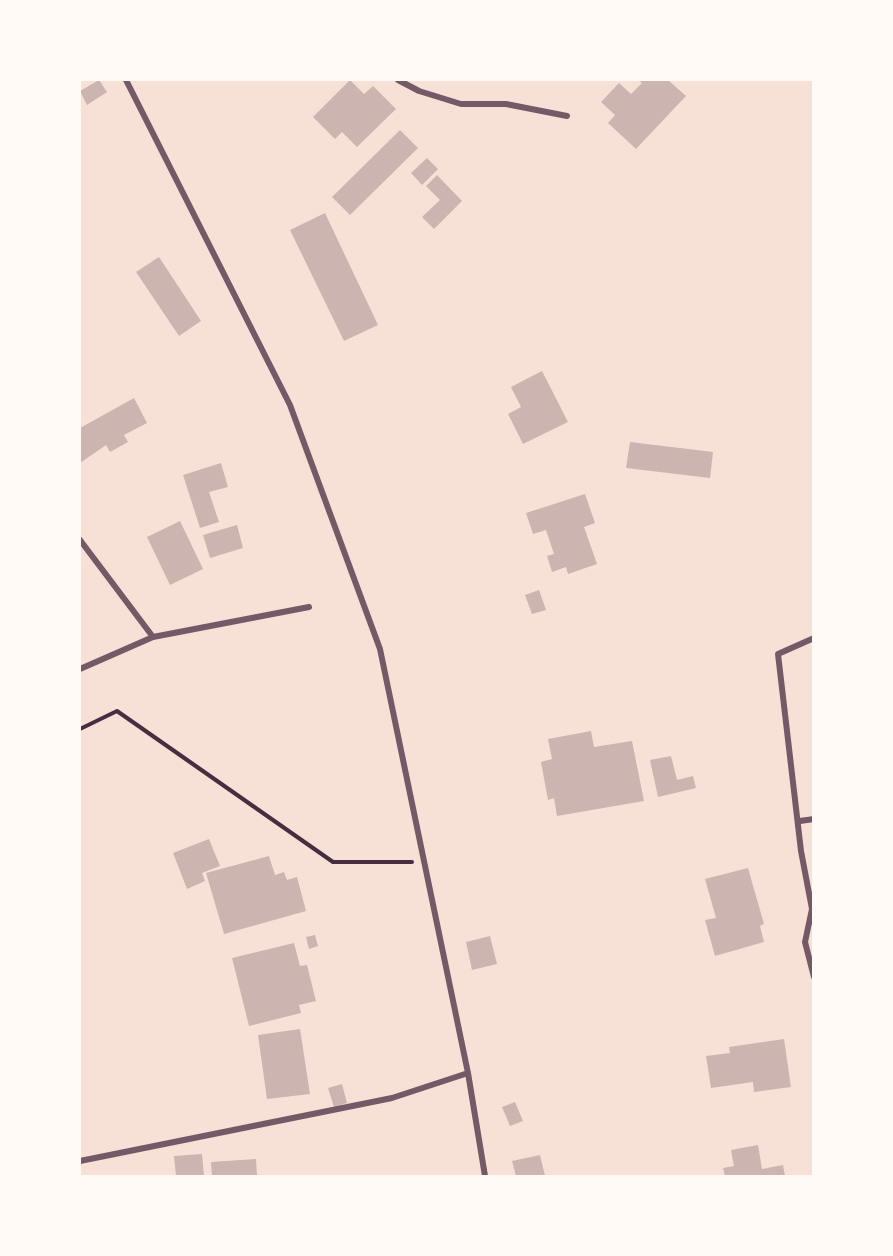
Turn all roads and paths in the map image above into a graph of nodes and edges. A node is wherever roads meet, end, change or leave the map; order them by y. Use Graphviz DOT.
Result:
graph roads {
  1 [pos="126,80"];
  2 [pos="398,80"];
  3 [pos="567,116"];
  4 [pos="80,540"];
  5 [pos="309,607"];
  6 [pos="153,637"];
  7 [pos="813,638"];
  8 [pos="80,669"];
  9 [pos="80,729"];
  10 [pos="813,819"];
  11 [pos="800,821"];
  12 [pos="425,862"];
  13 [pos="813,977"];
  14 [pos="468,1073"];
  15 [pos="80,1161"];
  16 [pos="485,1176"];
  1 -- 12 [label="street"];
  2 -- 3 [label="street"];
  4 -- 6 [label="street"];
  5 -- 6 [label="street"];
  6 -- 8 [label="street"];
  7 -- 11 [label="street"];
  9 -- 12 [label="path"];
  10 -- 11 [label="street"];
  11 -- 13 [label="street"];
  12 -- 14 [label="street"];
  14 -- 15 [label="street"];
  14 -- 16 [label="street"];
}
